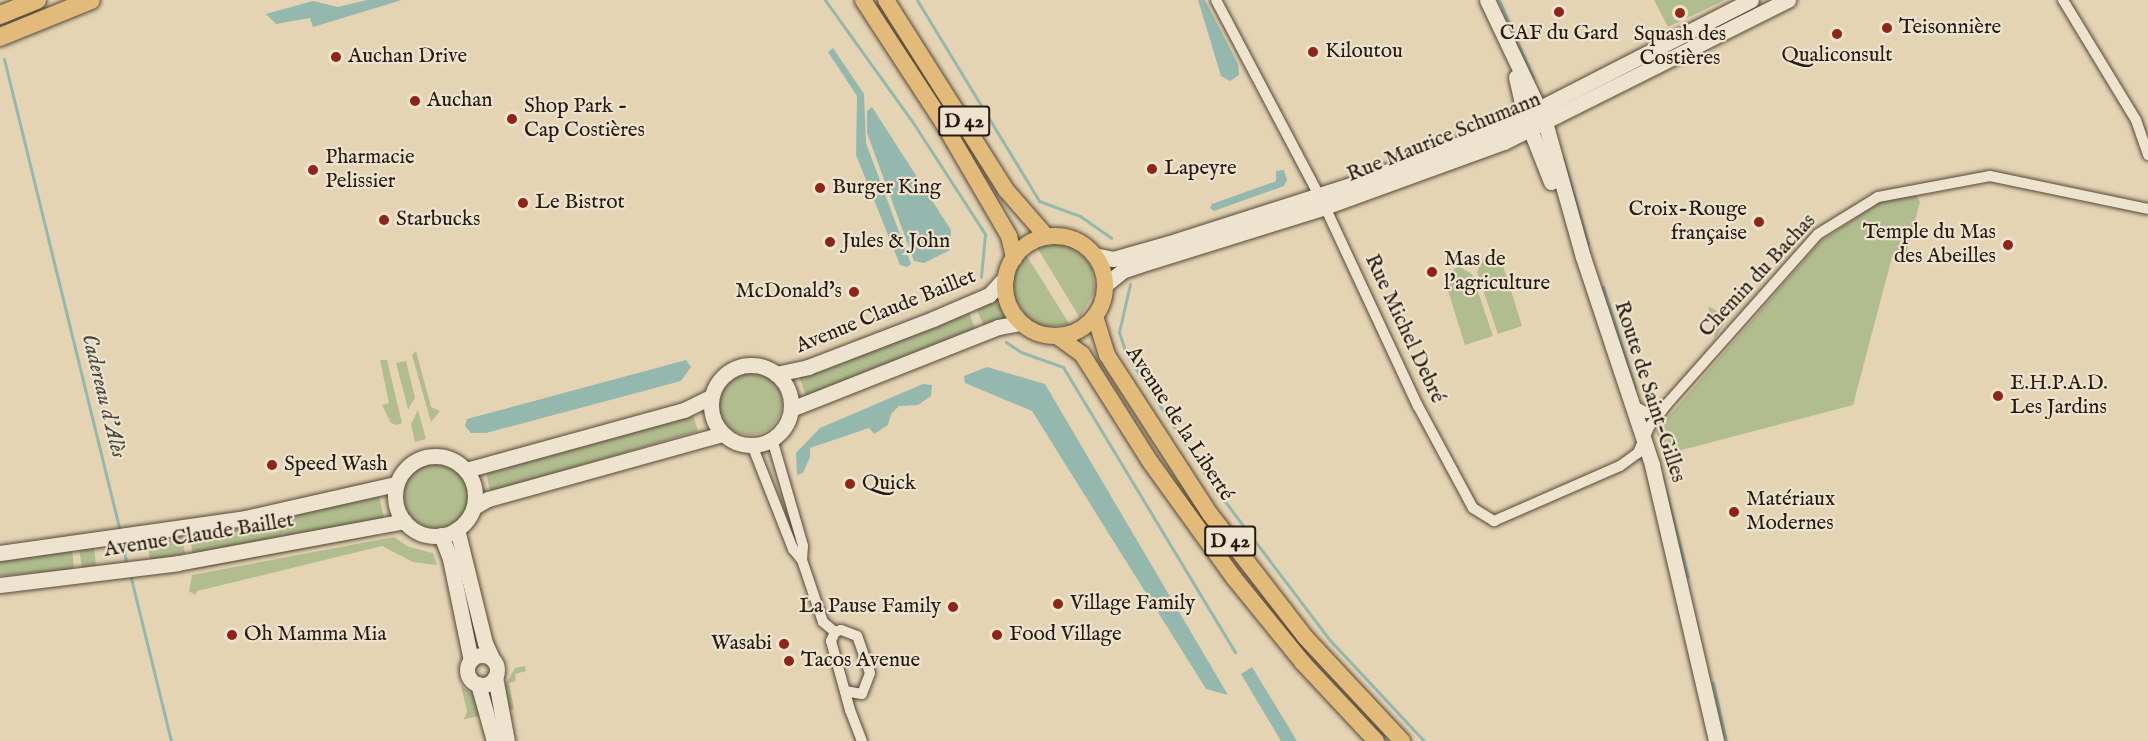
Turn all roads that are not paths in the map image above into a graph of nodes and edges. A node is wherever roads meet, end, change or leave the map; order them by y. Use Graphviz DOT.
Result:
graph roads {
  1 [pos="37,0"];
  2 [pos="91,0"];
  3 [pos="863,0"];
  4 [pos="886,0"];
  5 [pos="1216,0"];
  6 [pos="1487,0"];
  7 [pos="1751,0"];
  8 [pos="1788,0"];
  9 [pos="2063,0"];
  10 [pos="0,15"];
  11 [pos="0,37"];
  12 [pos="1515,64"];
  13 [pos="1543,115"];
  14 [pos="1528,123"];
  15 [pos="2148,155"];
  16 [pos="1322,201"];
  17 [pos="2148,209"];
  18 [pos="1047,237"];
  19 [pos="1094,255"];
  20 [pos="1014,258"];
  21 [pos="1006,278"];
  22 [pos="1105,285"];
  23 [pos="1095,316"];
  24 [pos="1020,322"];
  25 [pos="1058,336"];
  26 [pos="776,374"];
  27 [pos="711,397"];
  28 [pos="1632,405"];
  29 [pos="791,409"];
  30 [pos="1662,411"];
  31 [pos="723,434"];
  32 [pos="772,439"];
  33 [pos="752,445"];
  34 [pos="1641,447"];
  35 [pos="466,470"];
  36 [pos="396,484"];
  37 [pos="474,507"];
  38 [pos="404,521"];
  39 [pos="457,529"];
  40 [pos="441,535"];
  41 [pos="0,553"];
  42 [pos="802,560"];
  43 [pos="0,585"];
  44 [pos="835,632"];
  45 [pos="492,658"];
  46 [pos="471,660"];
  47 [pos="495,677"];
  48 [pos="478,684"];
  49 [pos="845,691"];
  50 [pos="862,694"];
  51 [pos="854,717"];
  52 [pos="494,741"];
  53 [pos="507,741"];
  54 [pos="862,741"];
  55 [pos="1376,741"];
  56 [pos="1402,741"];
  57 [pos="1710,741"];
  58 [pos="1716,741"];
  1 -- 10 [label="highway"];
  2 -- 11 [label="highway"];
  3 -- 20 [label="main road, D 42"];
  4 -- 18 [label="main road, D 42"];
  5 -- 16 [label="street, Rue Michel Debré"];
  6 -- 12 [label="main road, Route de Saint-Gilles"];
  7 -- 13 [label="main road, Rue Maurice Schumann"];
  8 -- 13 [label="main road, Rue Maurice Schumann"];
  9 -- 15 [label="street"];
  12 -- 13 [label="main road, Route de Saint-Gilles"];
  12 -- 14 [label="main road, Route de Saint-Gilles"];
  13 -- 14 [label="main road, Rue Maurice Schumann"];
  13 -- 28 [label="main road, Route de Saint-Gilles"];
  14 -- 16 [label="main road, Rue Maurice Schumann"];
  14 -- 34 [label="main road, Route de Saint-Gilles"];
  16 -- 19 [label="main road, Rue Maurice Schumann"];
  16 -- 22 [label="main road, Rue Maurice Schumann"];
  16 -- 34 [label="street, Rue Michel Debré"];
  17 -- 30 [label="street, Chemin du Bachas"];
  18 -- 19 [label="main road"];
  18 -- 20 [label="main road"];
  19 -- 22 [label="main road"];
  20 -- 21 [label="main road"];
  21 -- 24 [label="main road"];
  21 -- 26 [label="main road, Avenue Claude Baillet"];
  22 -- 23 [label="main road"];
  23 -- 25 [label="main road"];
  23 -- 56 [label="main road, Avenue de la Liberté / D 42"];
  24 -- 25 [label="main road"];
  24 -- 29 [label="main road"];
  25 -- 55 [label="main road, Avenue de la Liberté / D 42"];
  26 -- 27 [label="main road"];
  26 -- 29 [label="main road"];
  27 -- 31 [label="main road"];
  27 -- 35 [label="main road"];
  28 -- 30 [label="street"];
  28 -- 34 [label="main road, Route de Saint-Gilles"];
  29 -- 32 [label="main road"];
  30 -- 34 [label="street, Chemin du Bachas"];
  31 -- 33 [label="main road"];
  31 -- 37 [label="main road"];
  32 -- 33 [label="main road"];
  32 -- 42 [label="street"];
  33 -- 42 [label="street"];
  34 -- 57 [label="main road, Route de Saint-Gilles"];
  34 -- 58 [label="main road, Route de Saint-Gilles"];
  35 -- 36 [label="main road"];
  35 -- 37 [label="main road"];
  36 -- 38 [label="main road"];
  36 -- 41 [label="main road, Avenue Claude Baillet"];
  37 -- 39 [label="main road"];
  38 -- 40 [label="main road"];
  38 -- 43 [label="main road, Avenue Claude Baillet"];
  39 -- 40 [label="main road"];
  39 -- 45 [label="main road"];
  40 -- 46 [label="main road"];
  42 -- 44 [label="street"];
  44 -- 49 [label="street"];
  44 -- 50 [label="street"];
  45 -- 46 [label="main road"];
  45 -- 47 [label="main road"];
  46 -- 48 [label="main road"];
  47 -- 48 [label="main road"];
  47 -- 53 [label="main road"];
  48 -- 52 [label="main road"];
  49 -- 50 [label="street"];
  49 -- 51 [label="street"];
  50 -- 51 [label="street"];
  51 -- 54 [label="street"];
}
